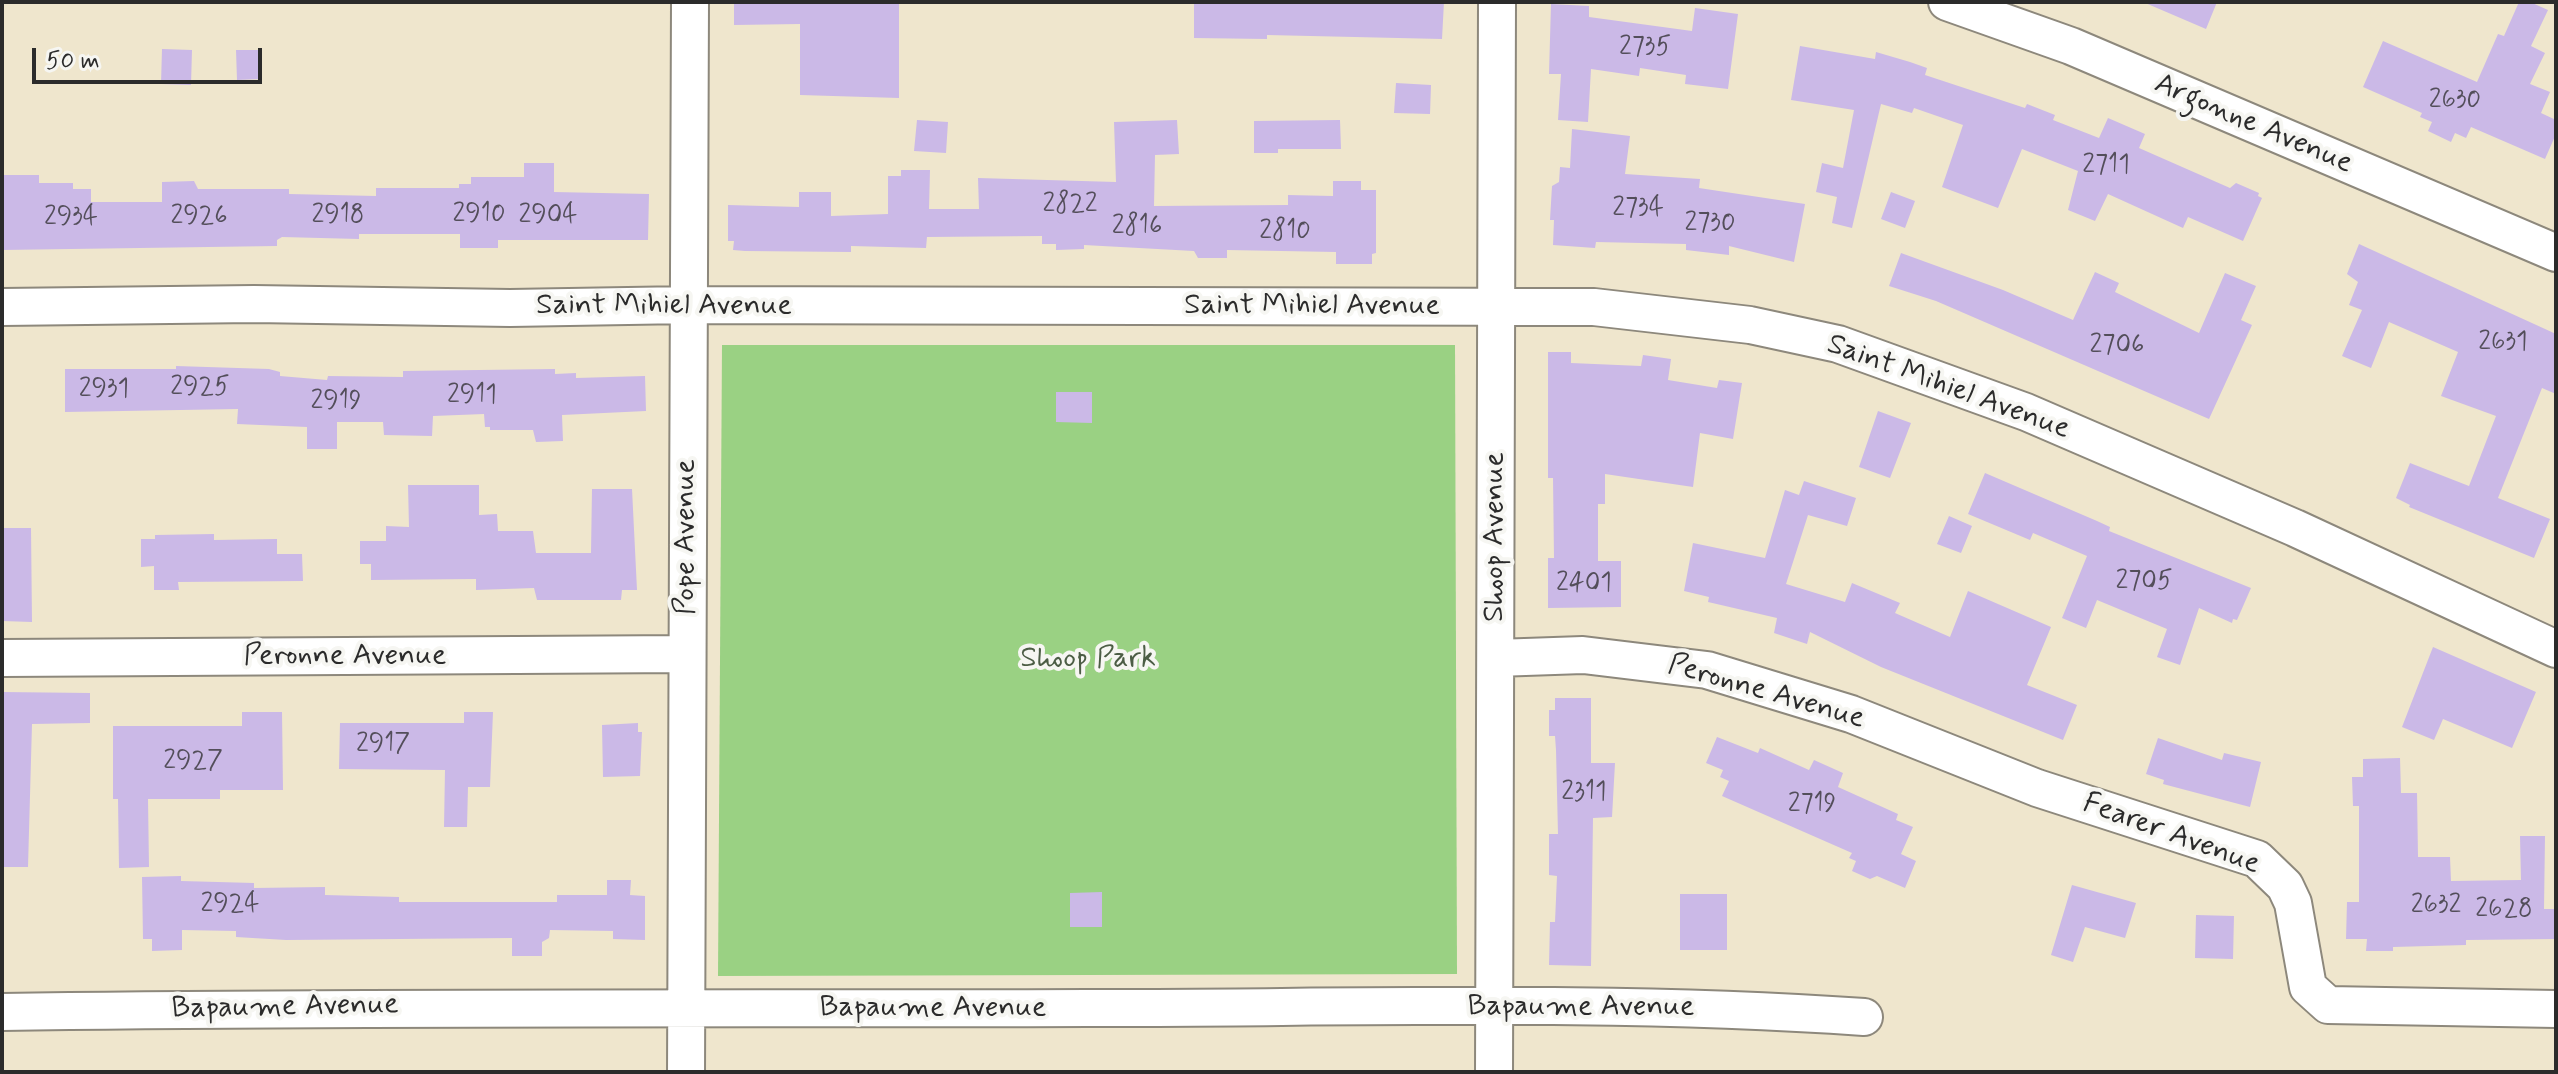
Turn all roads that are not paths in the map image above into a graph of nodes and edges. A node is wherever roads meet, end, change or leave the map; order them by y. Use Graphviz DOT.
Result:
graph roads {
  1 [pos="690,2"];
  2 [pos="1497,2"];
  3 [pos="1947,2"];
  4 [pos="2556,253"];
  5 [pos="687,305"];
  6 [pos="2,307"];
  7 [pos="1497,307"];
  8 [pos="2556,649"];
  9 [pos="687,654"];
  10 [pos="2,658"];
  11 [pos="1496,658"];
  12 [pos="2026,784"];
  13 [pos="1494,1007"];
  14 [pos="686,1009"];
  15 [pos="2556,1009"];
  16 [pos="2,1012"];
  17 [pos="1864,1017"];
  18 [pos="686,1072"];
  19 [pos="1494,1072"];
  1 -- 5 [label="street, Pope Avenue"];
  2 -- 7 [label="street, Shoop Avenue"];
  3 -- 4 [label="street, Argonne Avenue"];
  5 -- 6 [label="street, Saint Mihiel Avenue"];
  5 -- 7 [label="street, Saint Mihiel Avenue"];
  5 -- 9 [label="street, Pope Avenue"];
  7 -- 8 [label="street, Saint Mihiel Avenue"];
  7 -- 11 [label="street, Shoop Avenue"];
  9 -- 10 [label="street, Peronne Avenue"];
  9 -- 14 [label="street, Pope Avenue"];
  11 -- 12 [label="street, Peronne Avenue"];
  11 -- 13 [label="street, Shoop Avenue"];
  12 -- 15 [label="street, Fearer Avenue"];
  13 -- 14 [label="street, Bapaume Avenue"];
  13 -- 17 [label="street, Bapaume Avenue"];
  13 -- 19 [label="street, Shoop Avenue"];
  14 -- 16 [label="street, Bapaume Avenue"];
  14 -- 18 [label="street, Pope Avenue"];
}
